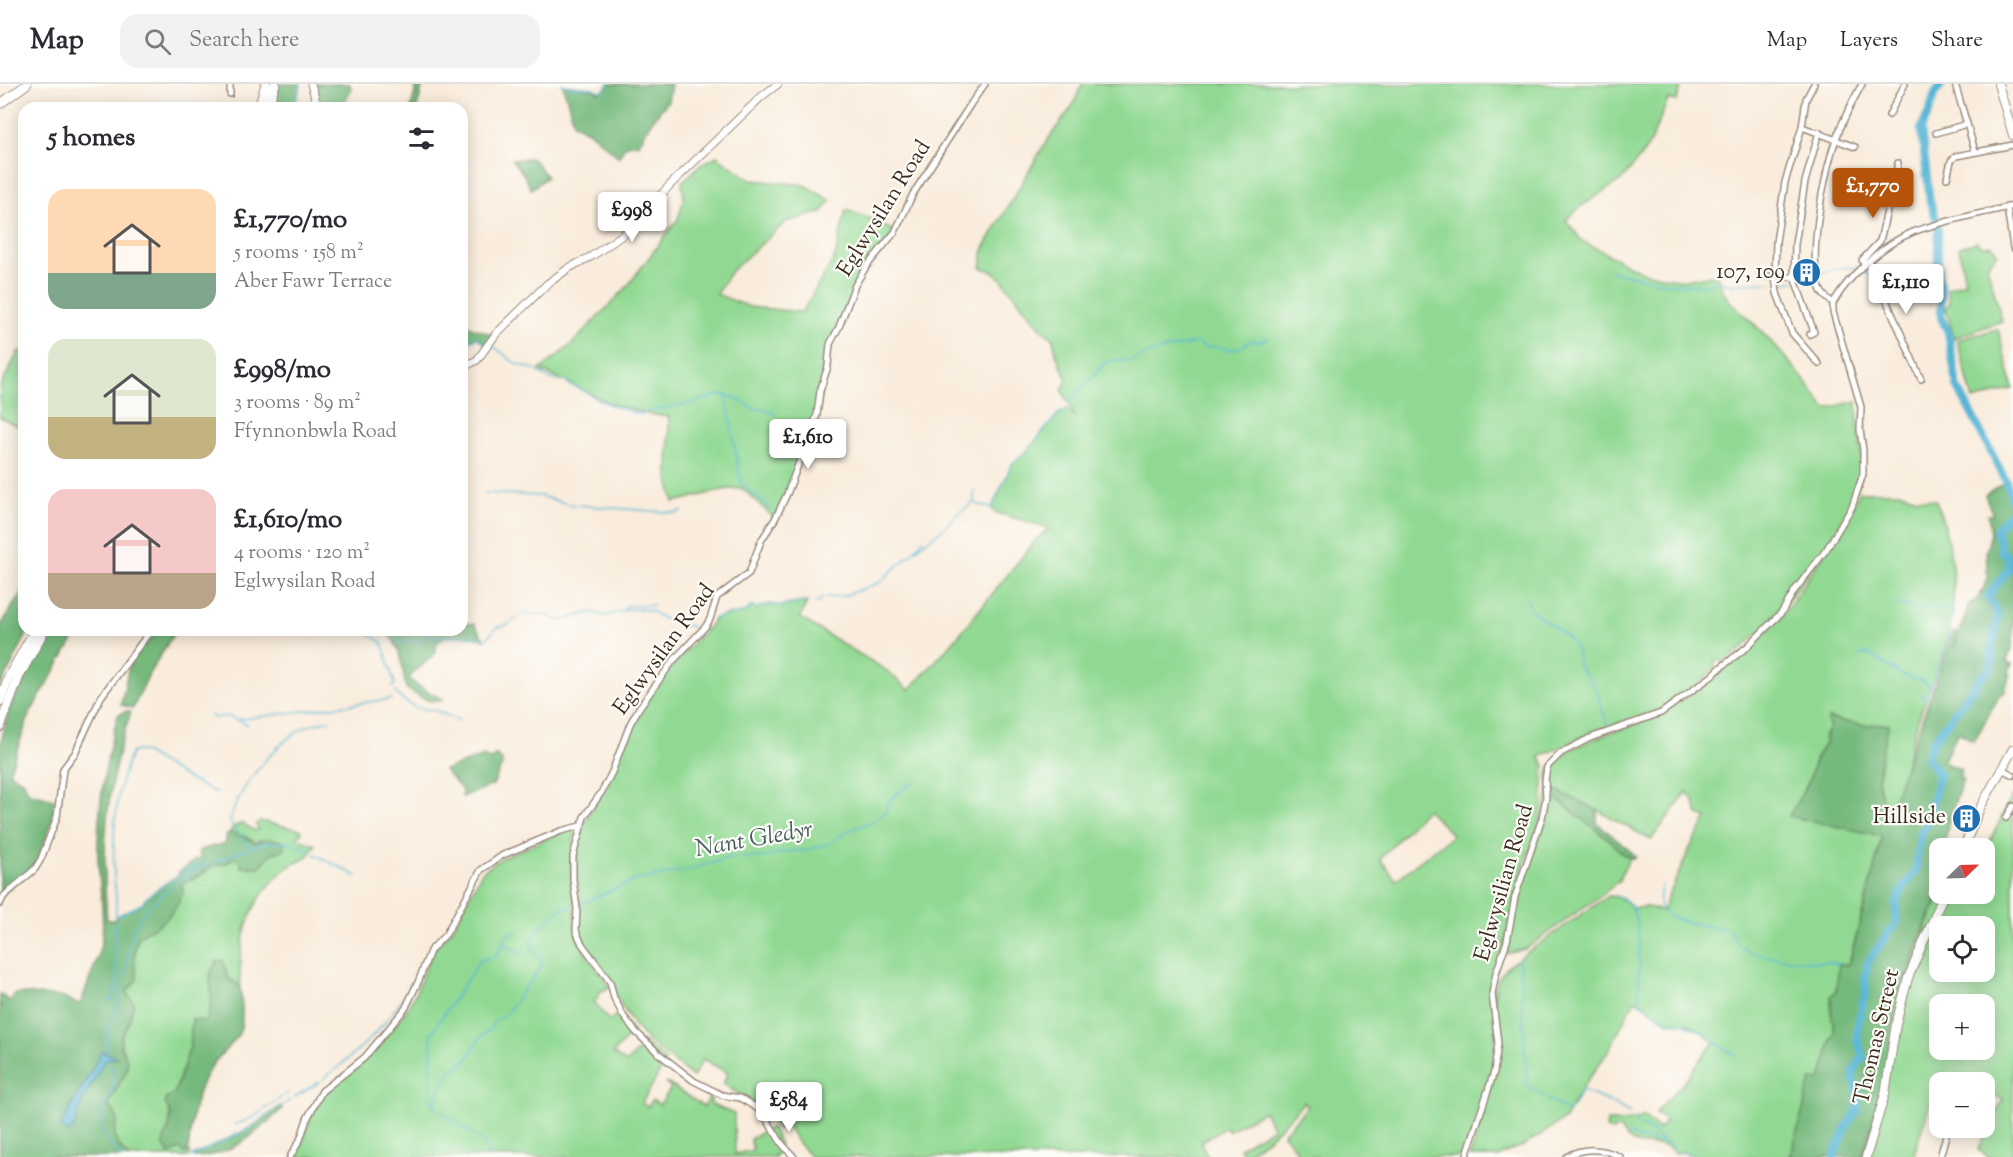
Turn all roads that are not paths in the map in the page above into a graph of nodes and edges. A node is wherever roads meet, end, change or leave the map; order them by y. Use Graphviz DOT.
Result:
graph roads {
  1 [pos="18,84"];
  2 [pos="27,84"];
  3 [pos="230,84"];
  4 [pos="266,84"];
  5 [pos="275,84"];
  6 [pos="311,84"];
  7 [pos="778,84"];
  8 [pos="985,84"];
  9 [pos="1814,84"];
  10 [pos="1862,84"];
  11 [pos="1905,84"];
  12 [pos="1955,84"];
  13 [pos="1998,84"];
  14 [pos="230,94"];
  15 [pos="0,97"];
  16 [pos="261,102"];
  17 [pos="269,102"];
  18 [pos="316,102"];
  19 [pos="0,104"];
  20 [pos="1889,115"];
  21 [pos="1967,124"];
  22 [pos="1802,127"];
  23 [pos="1819,132"];
  24 [pos="1936,134"];
  25 [pos="2013,135"];
  26 [pos="1836,140"];
  27 [pos="2013,145"];
  28 [pos="1855,147"];
  29 [pos="1976,151"];
  30 [pos="1898,163"];
  31 [pos="1947,178"];
  32 [pos="2010,206"];
  33 [pos="2013,248"];
  34 [pos="1867,263"];
  35 [pos="1760,276"];
  36 [pos="1775,277"];
  37 [pos="1794,277"];
  38 [pos="1816,278"];
  39 [pos="1833,303"];
  40 [pos="1810,334"];
  41 [pos="1819,364"];
  42 [pos="468,365"];
  43 [pos="1921,379"];
  44 [pos="32,636"];
  45 [pos="41,636"];
  46 [pos="146,636"];
  47 [pos="0,701"];
  48 [pos="0,727"];
  49 [pos="2013,749"];
  50 [pos="2002,768"];
  51 [pos="2013,775"];
  52 [pos="2013,806"];
  53 [pos="2006,818"];
  54 [pos="580,826"];
  55 [pos="1968,838"];
  56 [pos="0,904"];
  57 [pos="1940,904"];
  58 [pos="1945,1138"];
  59 [pos="1598,1154"];
  60 [pos="290,1157"];
  61 [pos="794,1157"];
  62 [pos="1466,1157"];
  63 [pos="1566,1157"];
  64 [pos="1620,1157"];
  65 [pos="1866,1157"];
  66 [pos="1940,1157"];
  1 -- 15 [label="main road"];
  2 -- 19 [label="main road"];
  3 -- 14 [label="street"];
  4 -- 16 [label="highway"];
  5 -- 17 [label="highway"];
  6 -- 18 [label="street"];
  7 -- 42 [label="street"];
  8 -- 54 [label="street, Eglwysilan Road"];
  9 -- 22 [label="street"];
  10 -- 26 [label="street"];
  11 -- 20 [label="street"];
  12 -- 21 [label="street"];
  13 -- 25 [label="main road"];
  21 -- 24 [label="street"];
  21 -- 29 [label="street"];
  22 -- 23 [label="street"];
  22 -- 36 [label="street"];
  23 -- 26 [label="street"];
  23 -- 37 [label="street"];
  26 -- 28 [label="street"];
  26 -- 38 [label="street"];
  27 -- 29 [label="street"];
  29 -- 31 [label="street"];
  30 -- 34 [label="street"];
  32 -- 33 [label="street"];
  32 -- 34 [label="street"];
  34 -- 39 [label="street"];
  34 -- 43 [label="street"];
  35 -- 36 [label="street"];
  36 -- 37 [label="street"];
  36 -- 41 [label="street"];
  37 -- 38 [label="street"];
  37 -- 40 [label="street"];
  38 -- 39 [label="street"];
  39 -- 62 [label="street, Eglwysilian Road"];
  44 -- 47 [label="highway"];
  45 -- 48 [label="highway"];
  46 -- 56 [label="street"];
  49 -- 50 [label="main road"];
  50 -- 51 [label="street"];
  50 -- 55 [label="main road"];
  52 -- 53 [label="street"];
  54 -- 60 [label="street"];
  54 -- 61 [label="street, Eglwysilan Road"];
  57 -- 65 [label="main road, Thomas Street"];
  58 -- 66 [label="street"];
  59 -- 63 [label="street"];
  59 -- 64 [label="street"];
}
